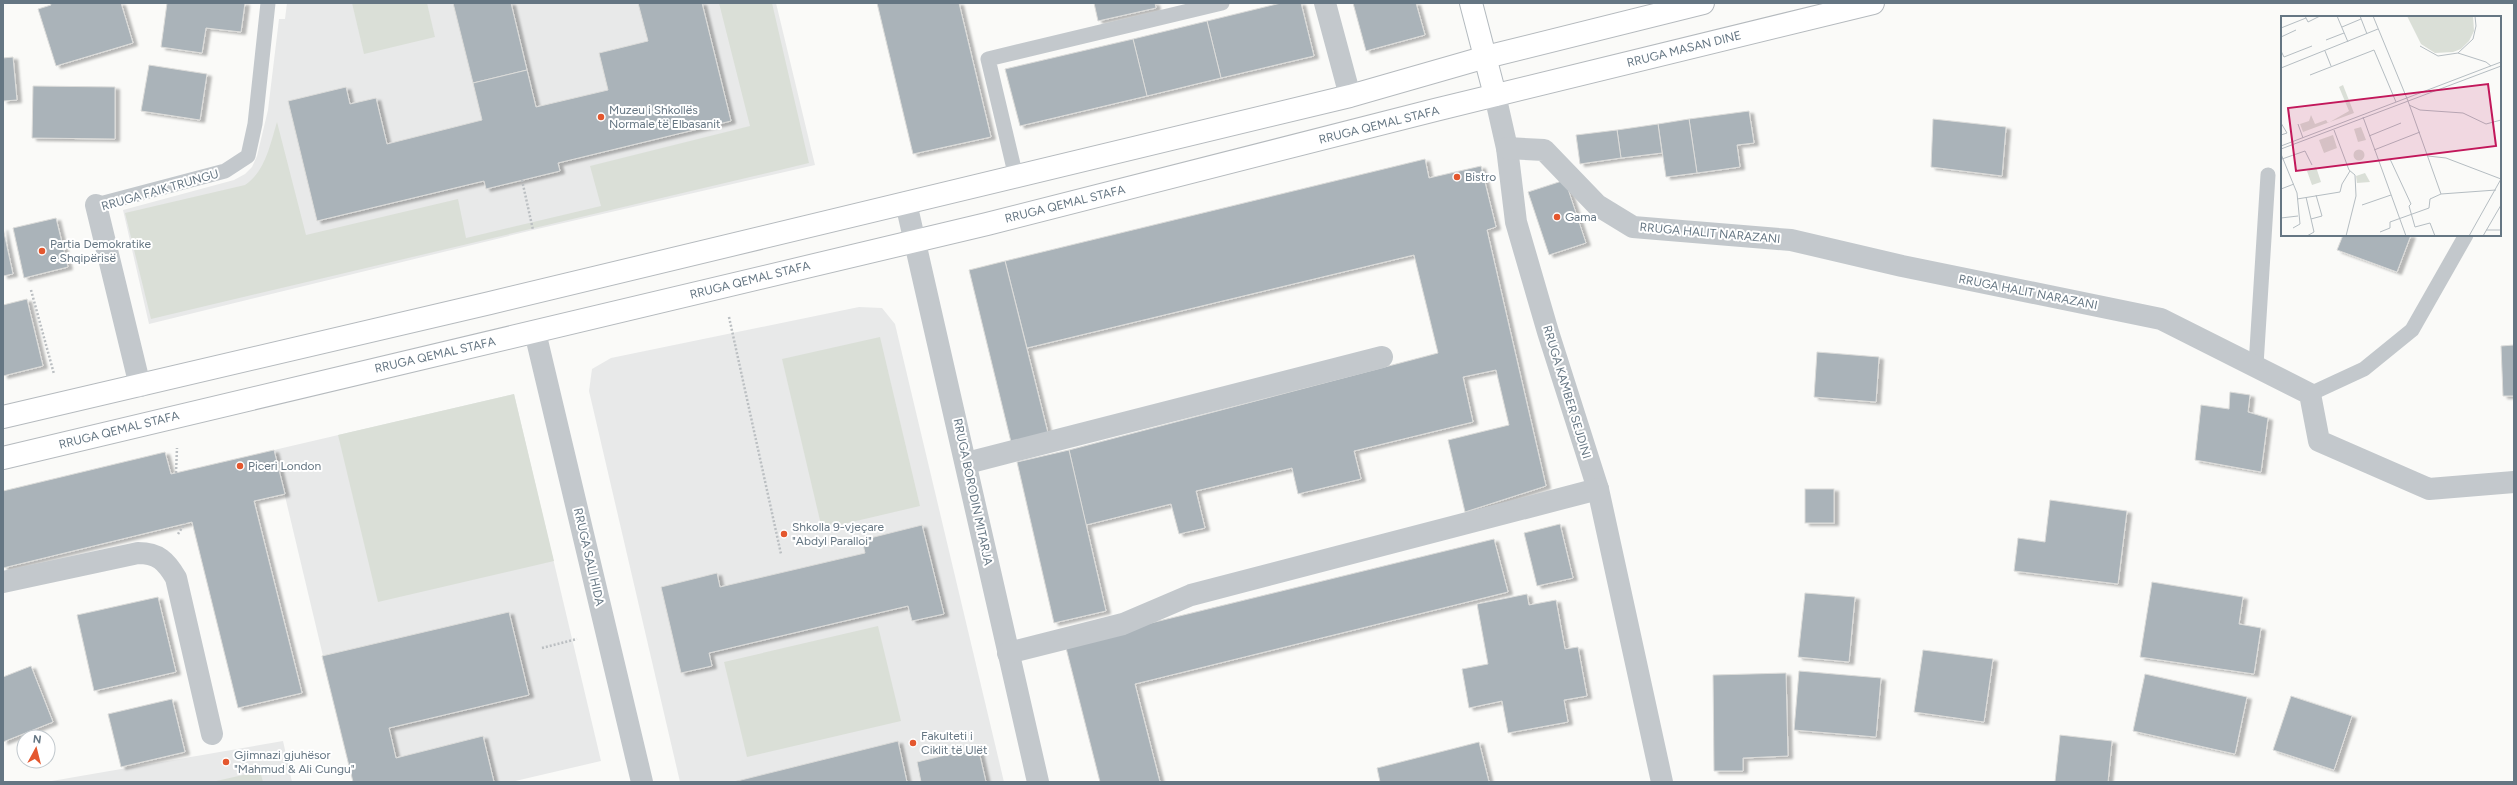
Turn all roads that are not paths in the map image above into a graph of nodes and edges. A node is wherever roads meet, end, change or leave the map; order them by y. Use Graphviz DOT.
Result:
graph roads {
  1 [pos="268,3"];
  2 [pos="1222,3"];
  3 [pos="1325,3"];
  4 [pos="1471,3"];
  5 [pos="1703,3"];
  6 [pos="1873,3"];
  7 [pos="1486,58"];
  8 [pos="1350,96"];
  9 [pos="1495,96"];
  10 [pos="1507,148"];
  11 [pos="2268,175"];
  12 [pos="1016,177"];
  13 [pos="906,203"];
  14 [pos="96,205"];
  15 [pos="2465,236"];
  16 [pos="915,241"];
  17 [pos="535,332"];
  18 [pos="1382,357"];
  19 [pos="2256,365"];
  20 [pos="140,386"];
  21 [pos="2310,394"];
  22 [pos="3,417"];
  23 [pos="3,458"];
  24 [pos="967,463"];
  25 [pos="2514,482"];
  26 [pos="1598,489"];
  27 [pos="3,582"];
  28 [pos="1008,653"];
  29 [pos="212,734"];
  30 [pos="642,782"];
  31 [pos="1038,782"];
  32 [pos="1662,782"];
  1 -- 14 [label="lane, RRUGA FAIK TRUNGU"];
  2 -- 12 [label="lane"];
  3 -- 8 [label="street"];
  4 -- 7 [label="main road, RRUGA KAMBER SEJDINI"];
  5 -- 7 [label="main road"];
  6 -- 9 [label="main road, RRUGA MASAN DINE"];
  7 -- 8 [label="main road"];
  7 -- 9 [label="main road, RRUGA KAMBER SEJDINI"];
  8 -- 12 [label="main road"];
  9 -- 10 [label="street, RRUGA KAMBER SEJDINI"];
  9 -- 16 [label="main road, RRUGA QEMAL STAFA"];
  10 -- 19 [label="street, RRUGA HALIT NARAZANI"];
  10 -- 26 [label="street, RRUGA KAMBER SEJDINI"];
  11 -- 19 [label="lane"];
  12 -- 13 [label="main road"];
  13 -- 16 [label="street, RRUGA BORODIN MITARJA"];
  13 -- 20 [label="main road"];
  14 -- 20 [label="street, RRUGA FAIK TRUNGU"];
  15 -- 21 [label="lane"];
  16 -- 17 [label="main road, RRUGA QEMAL STAFA"];
  16 -- 24 [label="street, RRUGA BORODIN MITARJA"];
  17 -- 23 [label="main road, RRUGA QEMAL STAFA"];
  17 -- 30 [label="street, RRUGA SALI HIDA"];
  18 -- 24 [label="street"];
  19 -- 21 [label="street, RRUGA HALIT NARAZANI"];
  20 -- 22 [label="main road"];
  21 -- 25 [label="street"];
  24 -- 28 [label="street, RRUGA BORODIN MITARJA"];
  26 -- 28 [label="street"];
  26 -- 32 [label="street, RRUGA KAMBER SEJDINI"];
  27 -- 29 [label="street"];
  28 -- 31 [label="street, RRUGA BORODIN MITARJA"];
}
